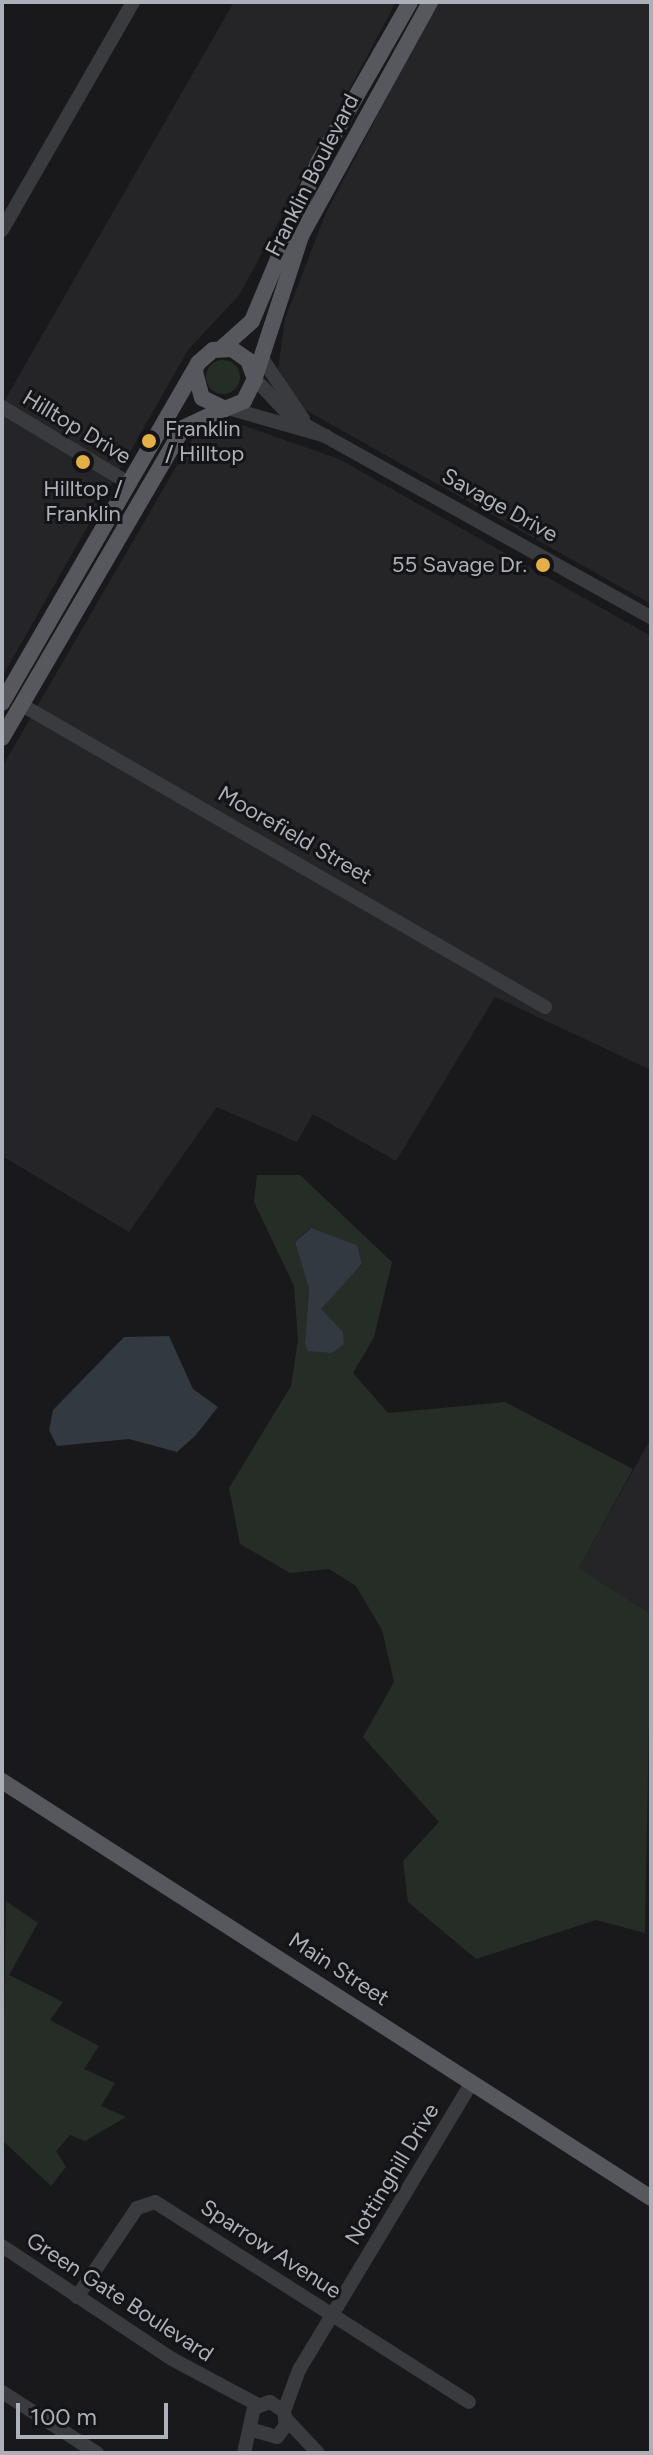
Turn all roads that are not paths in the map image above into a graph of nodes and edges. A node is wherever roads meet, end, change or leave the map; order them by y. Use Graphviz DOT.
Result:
graph roads {
  1 [pos="133,2"];
  2 [pos="410,2"];
  3 [pos="430,2"];
  4 [pos="2,230"];
  5 [pos="222,348"];
  6 [pos="261,357"];
  7 [pos="195,372"];
  8 [pos="255,378"];
  9 [pos="2,407"];
  10 [pos="227,408"];
  11 [pos="306,423"];
  12 [pos="326,436"];
  13 [pos="130,484"];
  14 [pos="651,617"];
  15 [pos="2,703"];
  16 [pos="22,705"];
  17 [pos="2,738"];
  18 [pos="545,1007"];
  19 [pos="2,1781"];
  20 [pos="472,2082"];
  21 [pos="651,2198"];
  22 [pos="2,2246"];
  23 [pos="77,2297"];
  24 [pos="333,2315"];
  25 [pos="299,2370"];
  26 [pos="215,2385"];
  27 [pos="2,2392"];
  28 [pos="469,2402"];
  29 [pos="261,2404"];
  30 [pos="285,2416"];
  31 [pos="251,2425"];
  32 [pos="274,2438"];
  33 [pos="97,2453"];
  34 [pos="244,2453"];
  35 [pos="257,2453"];
  36 [pos="318,2453"];
  1 -- 4 [label="street"];
  2 -- 5 [label="main road, Franklin Boulevard"];
  3 -- 6 [label="main road, Franklin Boulevard"];
  5 -- 7 [label="main road"];
  5 -- 8 [label="main road"];
  6 -- 8 [label="main road, Franklin Boulevard"];
  6 -- 11 [label="street"];
  7 -- 10 [label="main road"];
  7 -- 13 [label="main road"];
  8 -- 10 [label="main road"];
  8 -- 11 [label="street, Savage Drive"];
  9 -- 13 [label="street, Hilltop Drive"];
  10 -- 12 [label="street, Savage Drive"];
  10 -- 16 [label="main road"];
  11 -- 12 [label="street, Savage Drive"];
  12 -- 14 [label="street, Savage Drive"];
  13 -- 15 [label="main road"];
  16 -- 17 [label="main road"];
  16 -- 18 [label="street, Moorefield Street"];
  19 -- 20 [label="main road, Main Street"];
  20 -- 21 [label="main road, Main Street"];
  20 -- 24 [label="street, Nottinghill Drive"];
  22 -- 23 [label="street, Green Gate Boulevard"];
  23 -- 24 [label="street, Sparrow Avenue"];
  23 -- 26 [label="street, Green Gate Boulevard"];
  24 -- 25 [label="street, Nottinghill Drive"];
  24 -- 28 [label="street, Sparrow Avenue"];
  25 -- 29 [label="street, Nottinghill Drive"];
  25 -- 30 [label="street, Nottinghill Drive"];
  26 -- 29 [label="street, Green Gate Boulevard"];
  26 -- 31 [label="street, Green Gate Boulevard"];
  27 -- 33 [label="street"];
  29 -- 30 [label="street, Green Gate Boulevard"];
  29 -- 31 [label="street, Nottinghill Drive"];
  30 -- 32 [label="street, Nottinghill Drive"];
  30 -- 36 [label="street"];
  31 -- 32 [label="street, Green Gate Boulevard"];
  31 -- 34 [label="street"];
  32 -- 35 [label="street"];
  32 -- 36 [label="street"];
}
